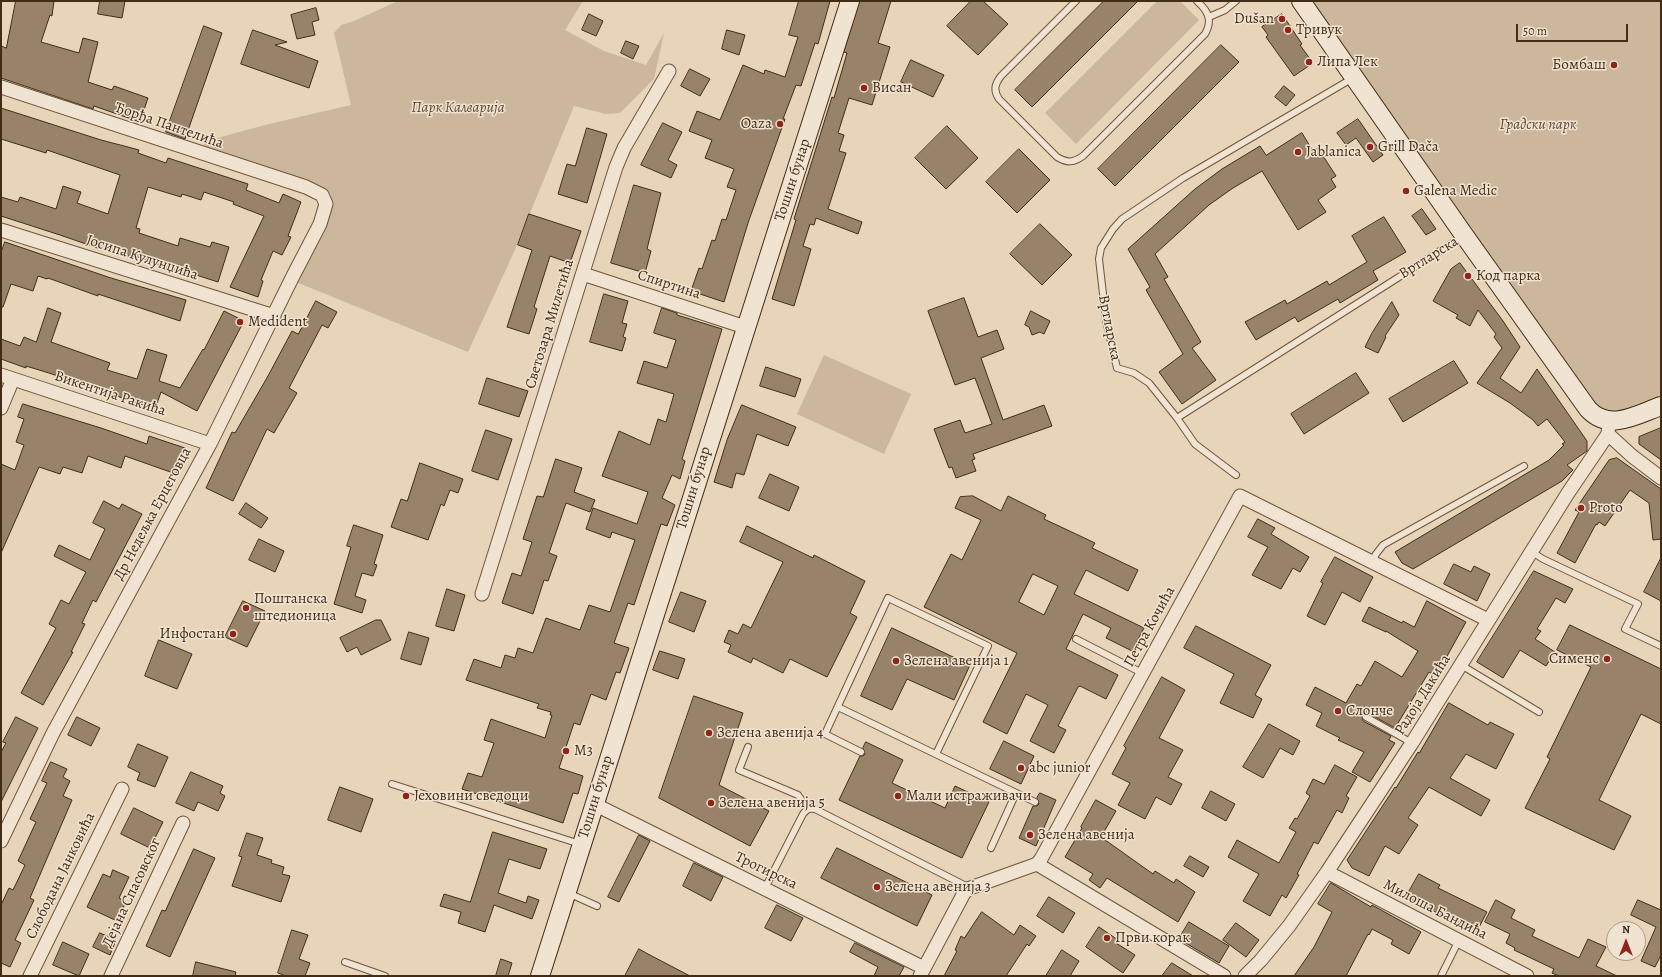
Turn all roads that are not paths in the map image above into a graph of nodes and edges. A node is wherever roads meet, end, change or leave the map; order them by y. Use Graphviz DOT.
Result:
graph roads {
  1 [pos="850,1"];
  2 [pos="1076,1"];
  3 [pos="1197,1"];
  4 [pos="1236,1"];
  5 [pos="1301,1"];
  6 [pos="1209,18"];
  7 [pos="668,71"];
  8 [pos="1354,77"];
  9 [pos="1,87"];
  10 [pos="325,199"];
  11 [pos="1,230"];
  12 [pos="1464,235"];
  13 [pos="583,274"];
  14 [pos="274,316"];
  15 [pos="745,327"];
  16 [pos="7,377"];
  17 [pos="1661,406"];
  18 [pos="1,408"];
  19 [pos="1177,418"];
  20 [pos="1604,424"];
  21 [pos="210,444"];
  22 [pos="1524,466"];
  23 [pos="1236,475"];
  24 [pos="1661,478"];
  25 [pos="1532,552"];
  26 [pos="1372,562"];
  27 [pos="482,594"];
  28 [pos="1488,620"];
  29 [pos="1076,640"];
  30 [pos="1661,646"];
  31 [pos="1461,665"];
  32 [pos="1142,673"];
  33 [pos="838,707"];
  34 [pos="1540,712"];
  35 [pos="1366,717"];
  36 [pos="1412,743"];
  37 [pos="748,747"];
  38 [pos="861,752"];
  39 [pos="936,754"];
  40 [pos="392,784"];
  41 [pos="122,789"];
  42 [pos="1016,793"];
  43 [pos="1035,802"];
  44 [pos="594,804"];
  45 [pos="808,809"];
  46 [pos="183,823"];
  47 [pos="1,841"];
  48 [pos="581,845"];
  49 [pos="991,848"];
  50 [pos="1037,864"];
  51 [pos="1327,872"];
  52 [pos="765,888"];
  53 [pos="970,888"];
  54 [pos="566,892"];
  55 [pos="597,906"];
  56 [pos="1459,940"];
  57 [pos="345,962"];
  58 [pos="922,972"];
  59 [pos="30,976"];
  60 [pos="111,976"];
  61 [pos="385,976"];
  62 [pos="540,976"];
  63 [pos="1224,976"];
  64 [pos="1245,976"];
  65 [pos="1441,976"];
  66 [pos="1527,976"];
  1 -- 15 [label="main road, Тошин бунар"];
  2 -- 6 [label="lane"];
  3 -- 6 [label="lane"];
  4 -- 6 [label="lane"];
  5 -- 8 [label="main road, Вртларска"];
  7 -- 13 [label="street, Светозара Милетића"];
  8 -- 12 [label="main road, Вртларска"];
  8 -- 19 [label="lane, Вртларска"];
  9 -- 10 [label="street, Ђорђа Пантелића"];
  10 -- 14 [label="street, Др Недељка Ерцеговца"];
  11 -- 14 [label="street, Јосипа Кулунџића"];
  12 -- 19 [label="lane, Вртларска"];
  12 -- 20 [label="main road, Вртларска"];
  13 -- 15 [label="street, Спиртина"];
  13 -- 27 [label="street, Светозара Милетића"];
  14 -- 21 [label="street, Др Недељка Ерцеговца"];
  15 -- 44 [label="main road, Тошин бунар"];
  16 -- 18 [label="street"];
  16 -- 21 [label="street, Викентија Ракића"];
  17 -- 20 [label="main road"];
  19 -- 23 [label="lane"];
  20 -- 24 [label="street"];
  20 -- 25 [label="street, Радоја Дакића"];
  21 -- 47 [label="street, Др Недељка Ерцеговца"];
  22 -- 26 [label="lane"];
  25 -- 28 [label="street, Радоја Дакића"];
  25 -- 30 [label="lane"];
  26 -- 28 [label="street, Петра Кочића"];
  26 -- 32 [label="street, Петра Кочића"];
  28 -- 31 [label="street, Радоја Дакића"];
  29 -- 32 [label="lane"];
  31 -- 34 [label="lane"];
  31 -- 36 [label="street, Радоја Дакића"];
  32 -- 50 [label="street, Петра Кочића"];
  33 -- 38 [label="lane"];
  33 -- 39 [label="lane"];
  33 -- 39 [label="lane"];
  35 -- 36 [label="lane"];
  36 -- 51 [label="street, Радоја Дакића"];
  37 -- 45 [label="lane"];
  39 -- 42 [label="lane"];
  40 -- 48 [label="lane"];
  41 -- 59 [label="street, Слободана Јанковића"];
  42 -- 43 [label="lane"];
  42 -- 49 [label="lane"];
  44 -- 48 [label="main road, Тошин бунар"];
  44 -- 52 [label="street, Трогирска"];
  45 -- 52 [label="lane"];
  45 -- 53 [label="lane"];
  46 -- 60 [label="street, Дејана Спасовског"];
  48 -- 54 [label="main road, Тошин бунар"];
  50 -- 53 [label="street"];
  50 -- 63 [label="street"];
  51 -- 56 [label="street, Милоша Бандића"];
  51 -- 64 [label="street, Радоја Дакића"];
  52 -- 58 [label="street, Трогирска"];
  53 -- 58 [label="street"];
  54 -- 55 [label="lane"];
  54 -- 62 [label="main road, Тошин бунар"];
  56 -- 65 [label="lane"];
  56 -- 66 [label="street, Милоша Бандића"];
  57 -- 61 [label="lane"];
}
